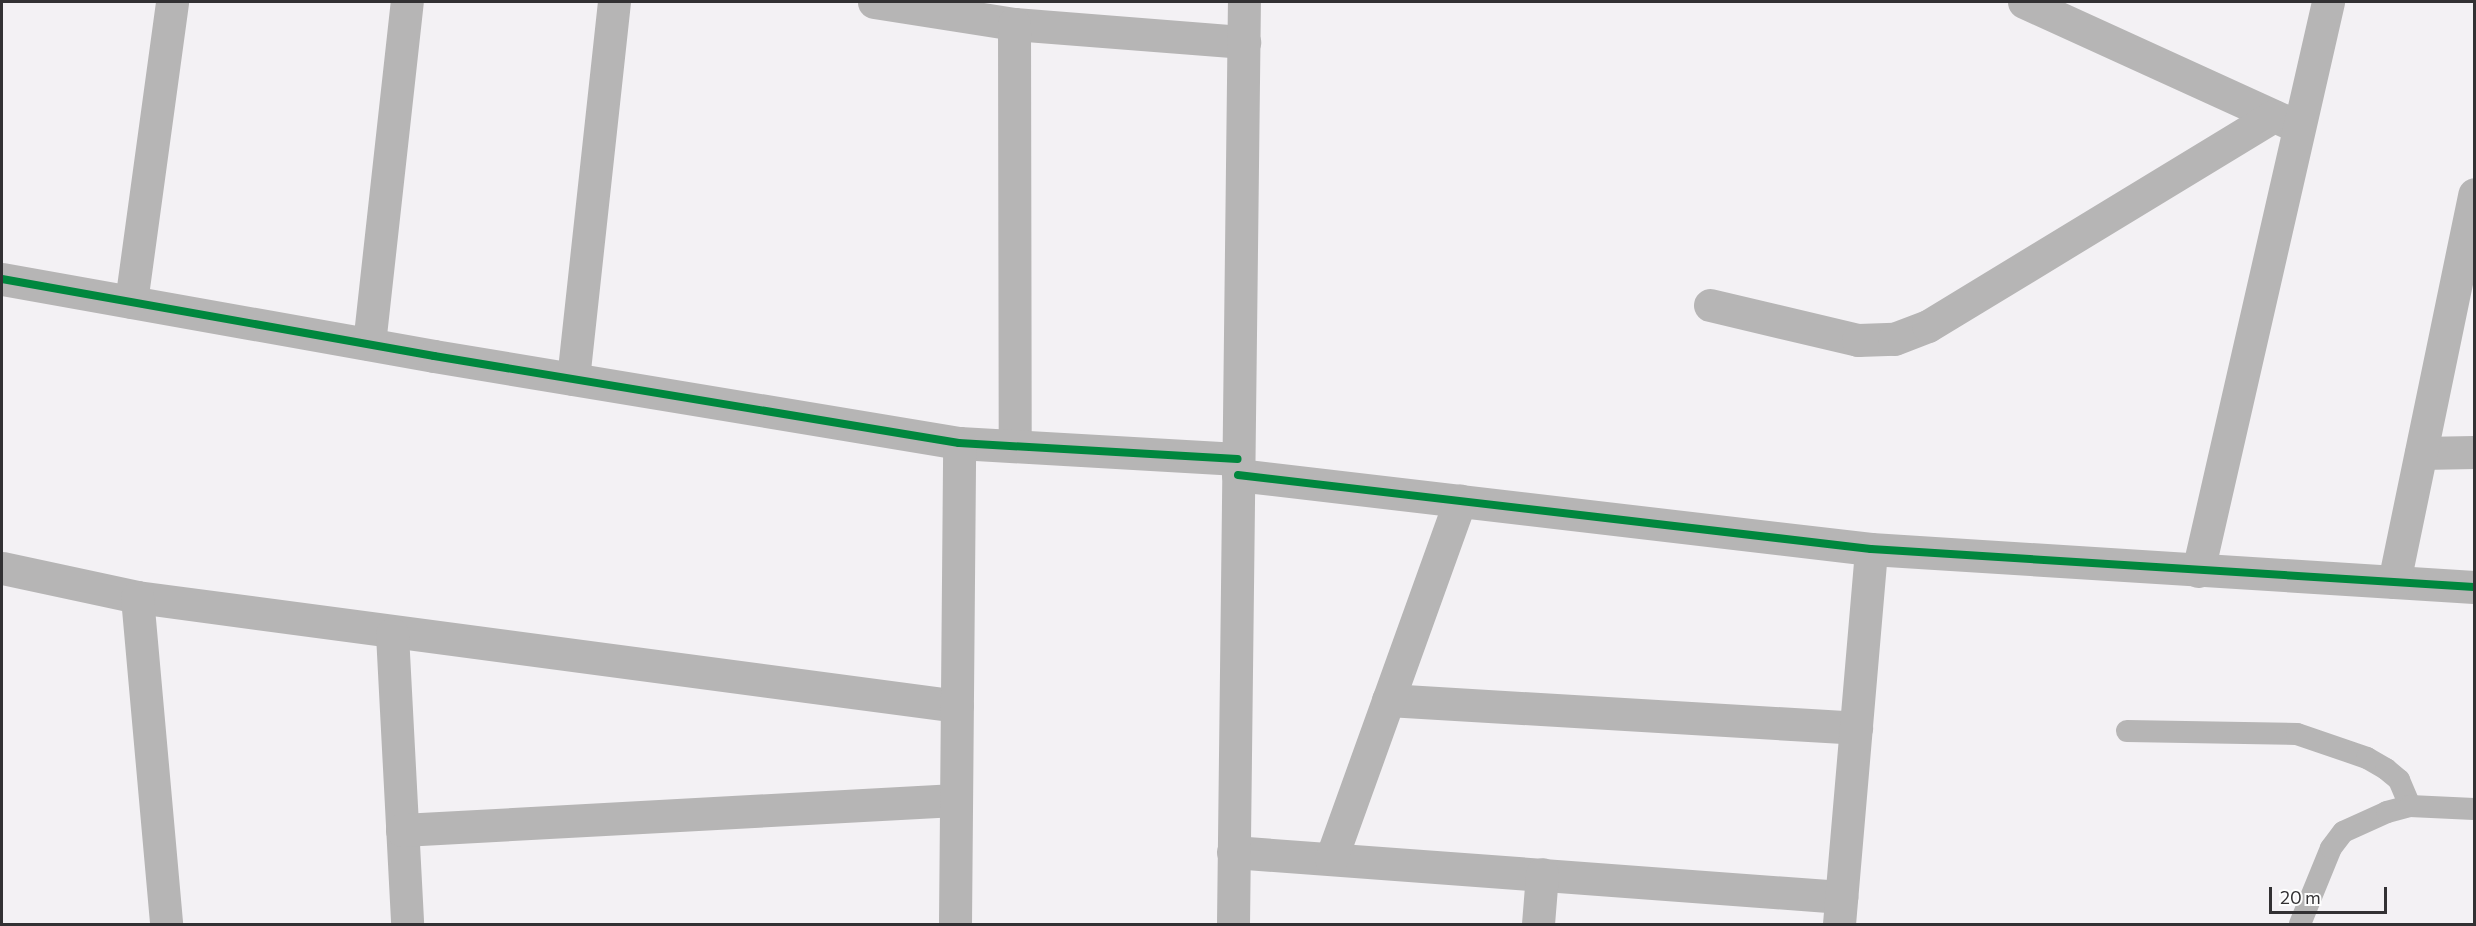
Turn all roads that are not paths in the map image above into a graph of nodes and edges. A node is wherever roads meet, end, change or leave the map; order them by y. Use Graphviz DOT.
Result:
graph roads {
  1 [pos="172,2"];
  2 [pos="407,2"];
  3 [pos="614,2"];
  4 [pos="874,2"];
  5 [pos="1244,2"];
  6 [pos="2024,2"];
  7 [pos="2328,2"];
  8 [pos="1003,16"];
  9 [pos="1244,42"];
  10 [pos="2286,122"];
  11 [pos="2475,194"];
  12 [pos="2,279"];
  13 [pos="130,302"];
  14 [pos="1710,305"];
  15 [pos="369,344"];
  16 [pos="573,379"];
  17 [pos="958,443"];
  18 [pos="1015,446"];
  19 [pos="2475,452"];
  20 [pos="2421,453"];
  21 [pos="1238,467"];
  22 [pos="1460,501"];
  23 [pos="1871,549"];
  24 [pos="2,568"];
  25 [pos="2198,571"];
  26 [pos="2394,582"];
  27 [pos="2475,586"];
  28 [pos="137,597"];
  29 [pos="392,634"];
  30 [pos="1388,700"];
  31 [pos="957,706"];
  32 [pos="1856,728"];
  33 [pos="2127,731"];
  34 [pos="956,800"];
  35 [pos="2410,807"];
  36 [pos="2475,809"];
  37 [pos="402,830"];
  38 [pos="1233,852"];
  39 [pos="1331,859"];
  40 [pos="1542,873"];
  41 [pos="1840,911"];
  42 [pos="166,924"];
  43 [pos="406,924"];
  44 [pos="955,924"];
  45 [pos="1233,924"];
  46 [pos="1538,924"];
  47 [pos="2300,924"];
  1 -- 13 [label="street"];
  2 -- 15 [label="street"];
  3 -- 16 [label="street"];
  4 -- 8 [label="street"];
  5 -- 9 [label="street"];
  6 -- 10 [label="street"];
  7 -- 10 [label="street"];
  8 -- 9 [label="street"];
  8 -- 18 [label="street"];
  9 -- 21 [label="street"];
  10 -- 14 [label="street"];
  10 -- 25 [label="street"];
  11 -- 20 [label="street"];
  12 -- 13 [label="street"];
  13 -- 15 [label="street"];
  15 -- 16 [label="street"];
  16 -- 17 [label="street"];
  17 -- 18 [label="street"];
  17 -- 31 [label="street"];
  18 -- 21 [label="street"];
  19 -- 20 [label="street"];
  20 -- 26 [label="street"];
  21 -- 22 [label="street"];
  21 -- 38 [label="street"];
  22 -- 23 [label="street"];
  22 -- 30 [label="street"];
  23 -- 25 [label="street"];
  23 -- 32 [label="street"];
  24 -- 28 [label="street"];
  25 -- 26 [label="street"];
  26 -- 27 [label="street"];
  28 -- 29 [label="street"];
  28 -- 42 [label="street"];
  29 -- 31 [label="street"];
  29 -- 37 [label="street"];
  30 -- 32 [label="street"];
  30 -- 39 [label="street"];
  31 -- 34 [label="street"];
  32 -- 41 [label="street"];
  33 -- 35 [label="lane"];
  34 -- 37 [label="street"];
  34 -- 44 [label="street"];
  35 -- 36 [label="lane"];
  35 -- 47 [label="lane"];
  37 -- 43 [label="street"];
  38 -- 39 [label="street"];
  38 -- 45 [label="street"];
  39 -- 40 [label="street"];
  40 -- 41 [label="street"];
  40 -- 46 [label="street"];
}
